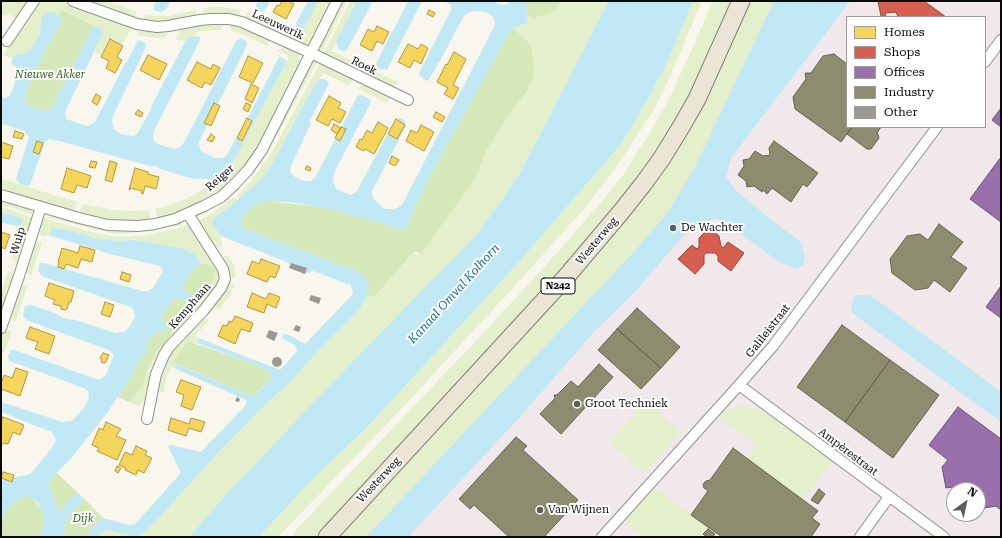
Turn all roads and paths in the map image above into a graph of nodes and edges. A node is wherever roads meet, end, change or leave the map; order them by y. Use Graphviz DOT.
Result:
graph roads {
  1 [pos="34,1"];
  2 [pos="73,1"];
  3 [pos="337,1"];
  4 [pos="741,1"];
  5 [pos="1001,40"];
  6 [pos="7,41"];
  7 [pos="311,53"];
  8 [pos="986,61"];
  9 [pos="408,100"];
  10 [pos="936,128"];
  11 [pos="1,194"];
  12 [pos="41,207"];
  13 [pos="188,214"];
  14 [pos="1,328"];
  15 [pos="739,385"];
  16 [pos="148,419"];
  17 [pos="889,497"];
  18 [pos="327,537"];
  19 [pos="602,537"];
  20 [pos="860,537"];
  21 [pos="944,537"];
  1 -- 6 [label="street"];
  2 -- 7 [label="street, Leeuwerik"];
  3 -- 7 [label="street, Reiger"];
  4 -- 18 [label="main road, Westerweg / N242"];
  5 -- 8 [label="street"];
  7 -- 9 [label="street, Roek"];
  7 -- 13 [label="street, Reiger"];
  10 -- 15 [label="street, Galileistraat"];
  11 -- 12 [label="street, Reiger"];
  12 -- 13 [label="street, Reiger"];
  12 -- 14 [label="street, Wulp"];
  13 -- 16 [label="street, Kemphaan"];
  15 -- 17 [label="street, Ampèrestraat"];
  15 -- 19 [label="street, Galileistraat"];
  17 -- 20 [label="street"];
  17 -- 21 [label="street, Ampèrestraat"];
}
